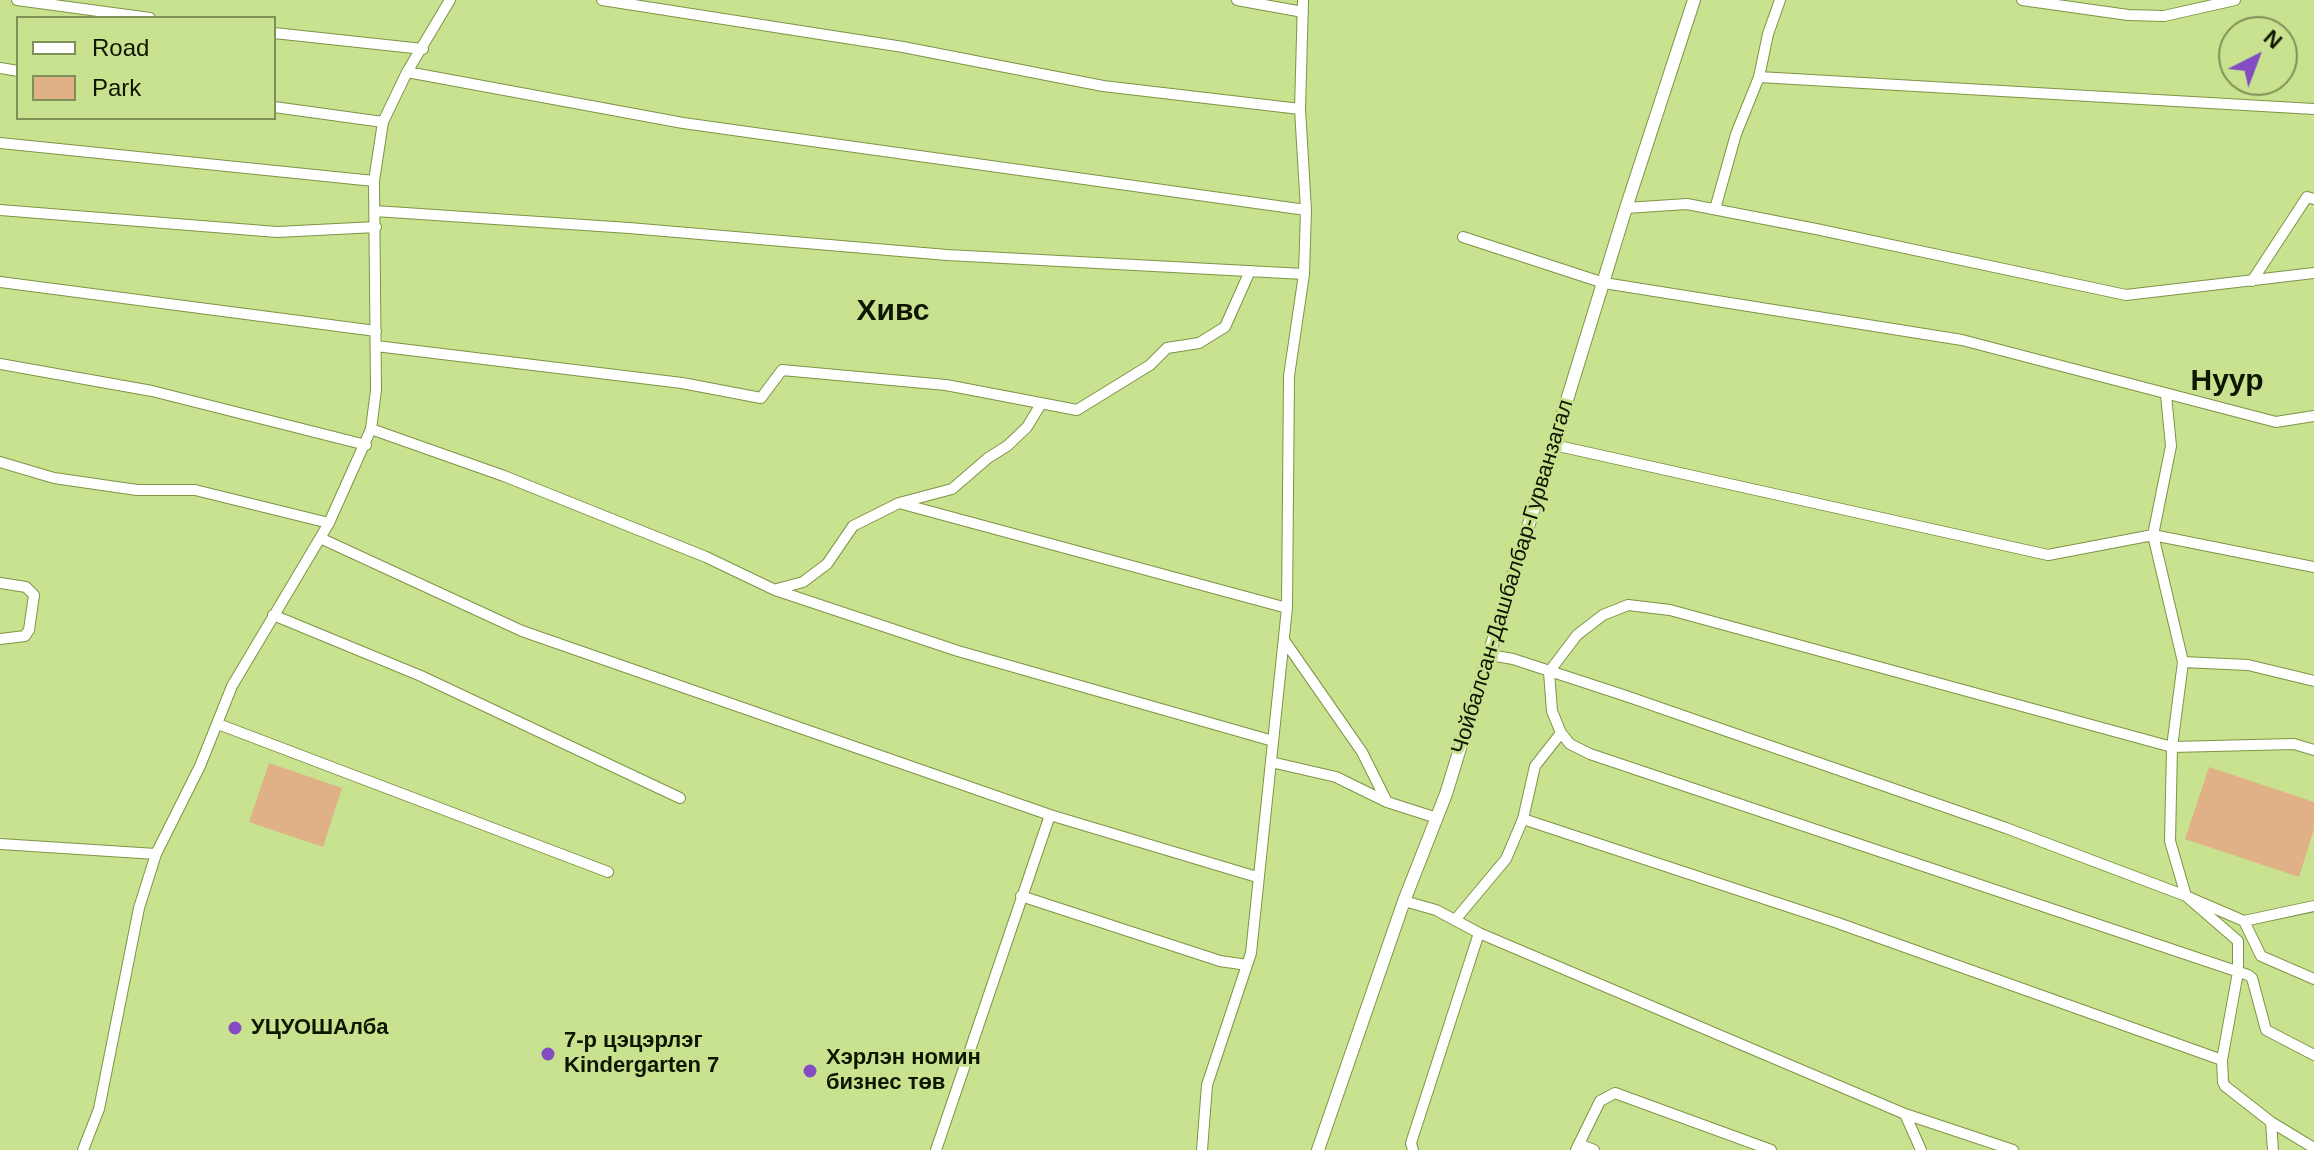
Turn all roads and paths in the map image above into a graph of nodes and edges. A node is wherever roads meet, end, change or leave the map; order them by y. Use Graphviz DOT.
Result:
graph roads {
  1 [pos="17,0"];
  2 [pos="450,0"];
  3 [pos="602,0"];
  4 [pos="1237,0"];
  5 [pos="1303,0"];
  6 [pos="1694,0"];
  7 [pos="2022,0"];
  8 [pos="2235,0"];
  9 [pos="1781,3"];
  10 [pos="1303,12"];
  11 [pos="135,16"];
  12 [pos="276,33"];
  13 [pos="423,49"];
  14 [pos="407,72"];
  15 [pos="1759,77"];
  16 [pos="276,107"];
  17 [pos="1300,109"];
  18 [pos="2314,109"];
  19 [pos="383,122"];
  20 [pos="0,143"];
  21 [pos="374,181"];
  22 [pos="2314,199"];
  23 [pos="1626,208"];
  24 [pos="1715,209"];
  25 [pos="0,210"];
  26 [pos="1306,210"];
  27 [pos="375,211"];
  28 [pos="376,227"];
  29 [pos="1463,237"];
  30 [pos="1250,271"];
  31 [pos="2314,273"];
  32 [pos="1304,274"];
  33 [pos="2252,281"];
  34 [pos="0,282"];
  35 [pos="1604,283"];
  36 [pos="376,331"];
  37 [pos="376,346"];
  38 [pos="0,364"];
  39 [pos="2166,395"];
  40 [pos="1041,404"];
  41 [pos="2314,416"];
  42 [pos="371,429"];
  43 [pos="366,445"];
  44 [pos="1554,445"];
  45 [pos="0,462"];
  46 [pos="899,503"];
  47 [pos="329,523"];
  48 [pos="2153,535"];
  49 [pos="320,538"];
  50 [pos="2314,567"];
  51 [pos="0,583"];
  52 [pos="775,590"];
  53 [pos="1287,608"];
  54 [pos="273,615"];
  55 [pos="0,639"];
  56 [pos="1284,640"];
  57 [pos="1490,655"];
  58 [pos="2183,662"];
  59 [pos="1549,672"];
  60 [pos="2314,681"];
  61 [pos="218,724"];
  62 [pos="1561,733"];
  63 [pos="1273,741"];
  64 [pos="2172,747"];
  65 [pos="2314,750"];
  66 [pos="1271,762"];
  67 [pos="680,798"];
  68 [pos="1387,802"];
  69 [pos="1050,815"];
  70 [pos="1437,818"];
  71 [pos="1523,819"];
  72 [pos="0,844"];
  73 [pos="156,854"];
  74 [pos="608,872"];
  75 [pos="1257,877"];
  76 [pos="1021,896"];
  77 [pos="2186,896"];
  78 [pos="1404,901"];
  79 [pos="2314,906"];
  80 [pos="1455,920"];
  81 [pos="2244,921"];
  82 [pos="1479,933"];
  83 [pos="1247,965"];
  84 [pos="2238,972"];
  85 [pos="2314,979"];
  86 [pos="2314,1055"];
  87 [pos="2222,1060"];
  88 [pos="1905,1114"];
  89 [pos="2271,1122"];
  90 [pos="1577,1147"];
  91 [pos="2314,1148"];
  92 [pos="83,1150"];
  93 [pos="936,1150"];
  94 [pos="1202,1150"];
  95 [pos="1318,1150"];
  96 [pos="1413,1150"];
  97 [pos="1594,1150"];
  98 [pos="1771,1150"];
  99 [pos="1921,1150"];
  100 [pos="2013,1150"];
  101 [pos="2273,1150"];
  1 -- 11 [label="street"];
  2 -- 13 [label="street"];
  3 -- 17 [label="street"];
  4 -- 10 [label="street"];
  5 -- 10 [label="street"];
  6 -- 23 [label="street, Чойбалсан-Дашбалбар-Гурванзагал"];
  7 -- 8 [label="street"];
  9 -- 15 [label="street"];
  10 -- 17 [label="street"];
  12 -- 13 [label="street"];
  13 -- 14 [label="street"];
  14 -- 19 [label="street"];
  14 -- 26 [label="street"];
  15 -- 18 [label="street"];
  15 -- 24 [label="street"];
  16 -- 19 [label="street"];
  17 -- 26 [label="street"];
  19 -- 21 [label="street"];
  20 -- 21 [label="street"];
  21 -- 27 [label="street"];
  22 -- 33 [label="street"];
  23 -- 24 [label="street"];
  23 -- 35 [label="street, Чойбалсан-Дашбалбар-Гурванзагал"];
  24 -- 33 [label="street"];
  25 -- 28 [label="street"];
  26 -- 32 [label="street"];
  27 -- 28 [label="street"];
  27 -- 30 [label="street"];
  28 -- 36 [label="street"];
  29 -- 35 [label="street"];
  30 -- 32 [label="street"];
  30 -- 40 [label="street"];
  31 -- 33 [label="street"];
  32 -- 53 [label="street"];
  34 -- 36 [label="street"];
  35 -- 39 [label="street"];
  35 -- 44 [label="street, Чойбалсан-Дашбалбар-Гурванзагал"];
  36 -- 37 [label="street"];
  37 -- 40 [label="street"];
  37 -- 42 [label="street"];
  38 -- 43 [label="street"];
  39 -- 41 [label="street"];
  39 -- 48 [label="street"];
  40 -- 46 [label="street"];
  42 -- 43 [label="street"];
  42 -- 52 [label="street"];
  43 -- 47 [label="street"];
  44 -- 48 [label="street"];
  44 -- 57 [label="street, Чойбалсан-Дашбалбар-Гурванзагал"];
  45 -- 47 [label="street"];
  46 -- 52 [label="street"];
  46 -- 53 [label="street"];
  47 -- 49 [label="street"];
  48 -- 50 [label="street"];
  48 -- 58 [label="street"];
  49 -- 54 [label="street"];
  49 -- 69 [label="street"];
  51 -- 55 [label="street"];
  52 -- 63 [label="street"];
  53 -- 56 [label="street"];
  54 -- 61 [label="street"];
  54 -- 67 [label="street"];
  56 -- 63 [label="street"];
  56 -- 68 [label="street"];
  57 -- 59 [label="street"];
  57 -- 70 [label="street, Чойбалсан-Дашбалбар-Гурванзагал"];
  58 -- 60 [label="street"];
  58 -- 64 [label="street"];
  59 -- 62 [label="street"];
  59 -- 64 [label="street"];
  59 -- 77 [label="street"];
  61 -- 73 [label="street"];
  61 -- 74 [label="street"];
  62 -- 71 [label="street"];
  62 -- 84 [label="street"];
  63 -- 66 [label="street"];
  64 -- 65 [label="street"];
  64 -- 77 [label="street"];
  66 -- 68 [label="street"];
  66 -- 75 [label="street"];
  68 -- 70 [label="street"];
  69 -- 75 [label="street"];
  69 -- 76 [label="street"];
  70 -- 78 [label="street, Чойбалсан-Дашбалбар-Гурванзагал"];
  71 -- 80 [label="street"];
  71 -- 87 [label="street"];
  72 -- 73 [label="street"];
  73 -- 92 [label="street"];
  75 -- 83 [label="street"];
  76 -- 83 [label="street"];
  76 -- 93 [label="street"];
  77 -- 81 [label="street"];
  77 -- 84 [label="street"];
  78 -- 80 [label="street"];
  78 -- 95 [label="street, Чойбалсан-Дашбалбар-Гурванзагал"];
  79 -- 81 [label="street"];
  80 -- 82 [label="street"];
  81 -- 85 [label="street"];
  82 -- 88 [label="street"];
  82 -- 96 [label="street"];
  83 -- 94 [label="street"];
  84 -- 86 [label="street"];
  84 -- 87 [label="street"];
  87 -- 89 [label="street"];
  88 -- 99 [label="street"];
  88 -- 100 [label="street"];
  89 -- 91 [label="street"];
  89 -- 101 [label="street"];
  90 -- 97 [label="street"];
  90 -- 98 [label="street"];
}
